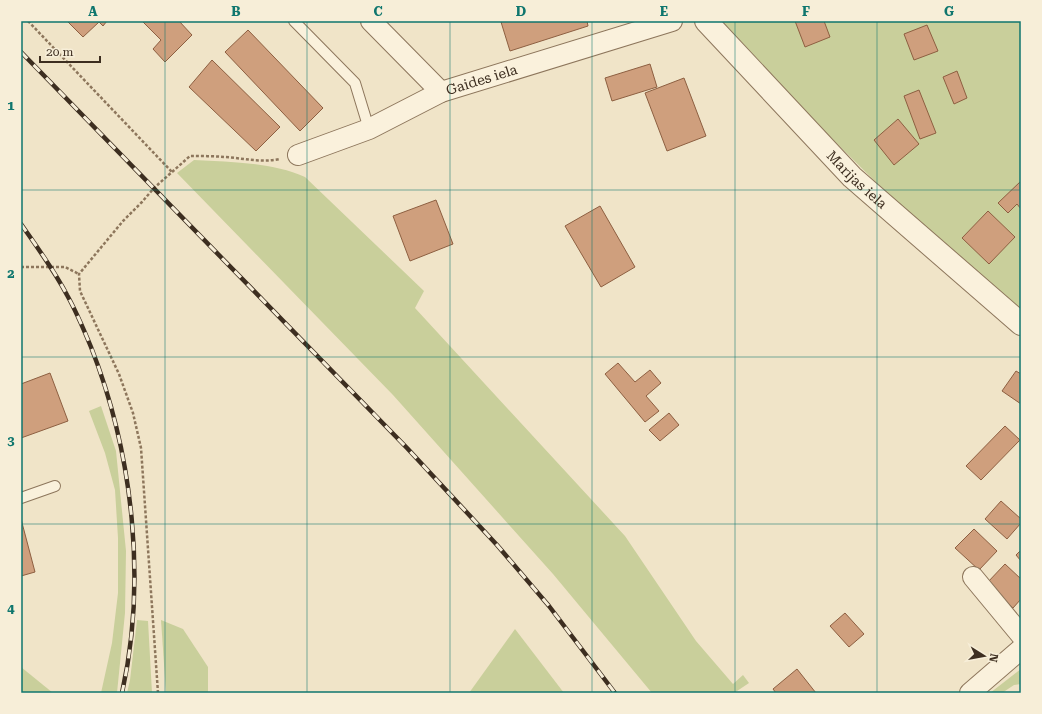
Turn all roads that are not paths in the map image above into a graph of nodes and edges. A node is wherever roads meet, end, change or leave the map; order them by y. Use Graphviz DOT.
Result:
graph roads {
  1 [pos="294,21"];
  2 [pos="370,21"];
  3 [pos="672,21"];
  4 [pos="706,21"];
  5 [pos="441,92"];
  6 [pos="369,129"];
  7 [pos="298,155"];
  8 [pos="1021,324"];
  9 [pos="55,486"];
  10 [pos="21,498"];
  11 [pos="973,576"];
  12 [pos="1021,635"];
  13 [pos="1021,649"];
  14 [pos="970,693"];
  1 -- 6 [label="lane"];
  2 -- 5 [label="street"];
  3 -- 5 [label="street, Gaides iela"];
  4 -- 8 [label="street, Marijas iela"];
  5 -- 6 [label="street, Gaides iela"];
  6 -- 7 [label="street, Gaides iela"];
  9 -- 10 [label="lane"];
  11 -- 12 [label="street"];
  13 -- 14 [label="street"];
}
